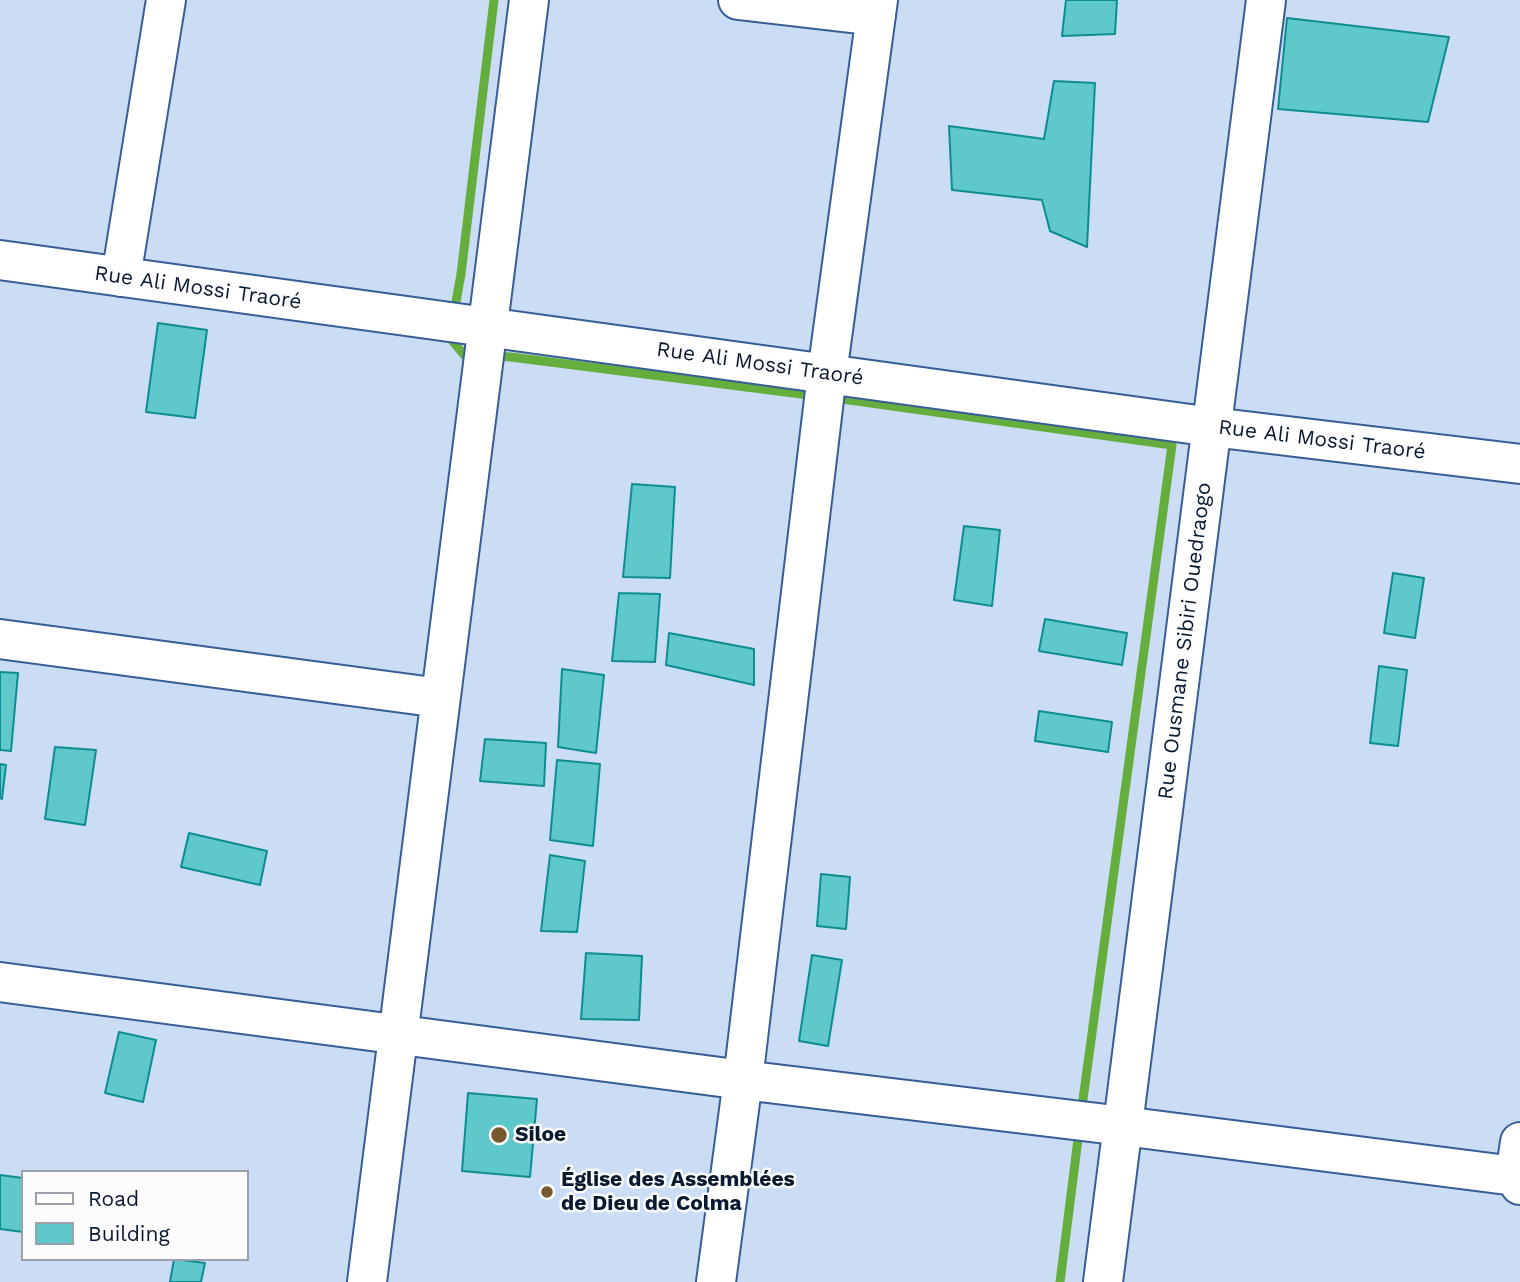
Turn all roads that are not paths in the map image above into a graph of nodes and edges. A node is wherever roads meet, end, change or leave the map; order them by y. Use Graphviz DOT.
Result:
graph roads {
  1 [pos="166,0"];
  2 [pos="529,0"];
  3 [pos="738,0"];
  4 [pos="1266,0"];
  5 [pos="877,8"];
  6 [pos="0,260"];
  7 [pos="121,277"];
  8 [pos="488,327"];
  9 [pos="827,373"];
  10 [pos="1212,426"];
  11 [pos="1520,464"];
  12 [pos="0,639"];
  13 [pos="440,698"];
  14 [pos="0,982"];
  15 [pos="398,1034"];
  16 [pos="743,1080"];
  17 [pos="1123,1126"];
  18 [pos="1519,1168"];
  19 [pos="367,1282"];
  20 [pos="716,1282"];
  21 [pos="1103,1282"];
  1 -- 7 [label="street"];
  2 -- 8 [label="street"];
  3 -- 5 [label="street"];
  4 -- 10 [label="street, Rue Ousmane Sibiri Ouedraogo"];
  5 -- 9 [label="street"];
  6 -- 7 [label="street, Rue Ali Mossi Traoré"];
  7 -- 8 [label="street, Rue Ali Mossi Traoré"];
  8 -- 9 [label="street, Rue Ali Mossi Traoré"];
  8 -- 13 [label="street"];
  9 -- 10 [label="street, Rue Ali Mossi Traoré"];
  9 -- 16 [label="street"];
  10 -- 11 [label="street, Rue Ali Mossi Traoré"];
  10 -- 17 [label="street, Rue Ousmane Sibiri Ouedraogo"];
  12 -- 13 [label="street"];
  13 -- 15 [label="street"];
  14 -- 15 [label="street"];
  15 -- 16 [label="street"];
  15 -- 19 [label="street"];
  16 -- 17 [label="street"];
  16 -- 20 [label="street"];
  17 -- 18 [label="street"];
  17 -- 21 [label="street, Rue Ousmane Sibiri Ouedraogo"];
}
